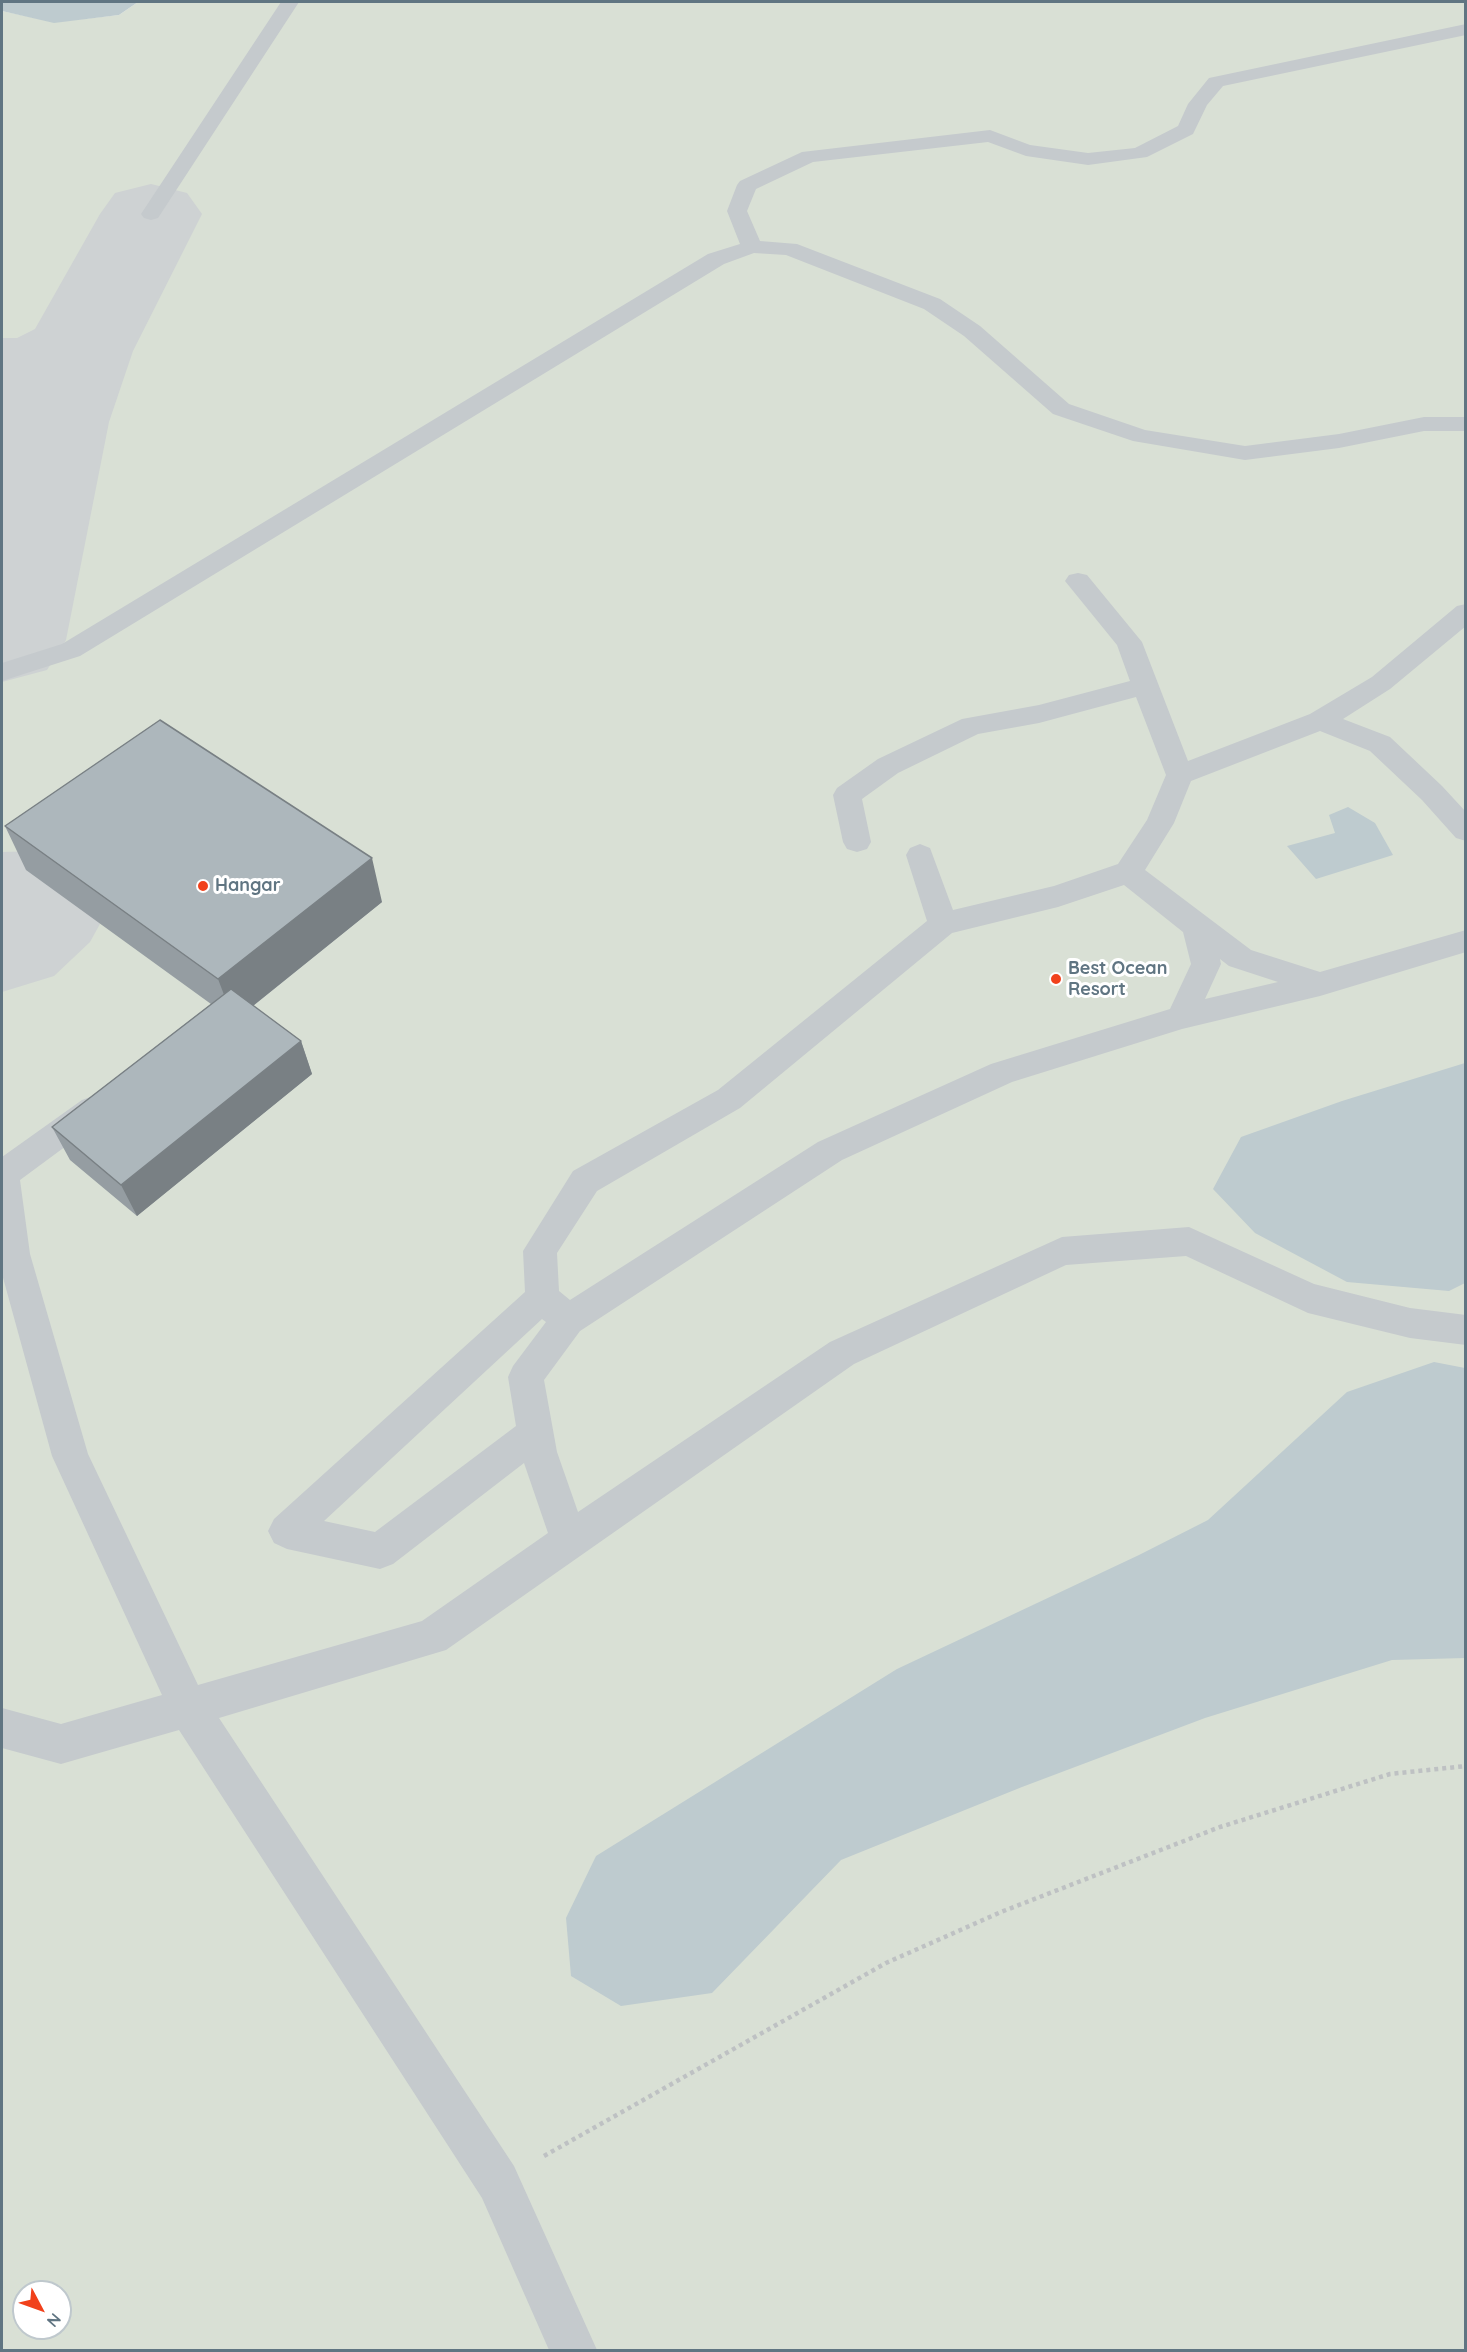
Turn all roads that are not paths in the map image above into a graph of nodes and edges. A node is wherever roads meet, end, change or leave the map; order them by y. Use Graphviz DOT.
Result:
graph roads {
  1 [pos="290,2"];
  2 [pos="1466,29"];
  3 [pos="151,214"];
  4 [pos="752,247"];
  5 [pos="1466,423"];
  6 [pos="1078,581"];
  7 [pos="1466,612"];
  8 [pos="2,672"];
  9 [pos="1145,686"];
  10 [pos="1320,721"];
  11 [pos="1180,775"];
  12 [pos="1466,831"];
  13 [pos="857,842"];
  14 [pos="920,855"];
  15 [pos="1128,872"];
  16 [pos="943,924"];
  17 [pos="1196,926"];
  18 [pos="1466,941"];
  19 [pos="1320,984"];
  20 [pos="1182,1017"];
  21 [pos="114,1093"];
  22 [pos="2,1173"];
  23 [pos="12,1288"];
  24 [pos="555,1309"];
  25 [pos="1466,1330"];
  26 [pos="536,1432"];
  27 [pos="568,1540"];
  28 [pos="189,1707"];
  29 [pos="2,1728"];
  30 [pos="573,2350"];
  1 -- 3 [label="street"];
  2 -- 4 [label="street"];
  4 -- 5 [label="street"];
  4 -- 8 [label="street"];
  6 -- 9 [label="street"];
  7 -- 10 [label="street"];
  9 -- 11 [label="street"];
  9 -- 13 [label="street"];
  10 -- 11 [label="street"];
  10 -- 12 [label="street"];
  11 -- 15 [label="street"];
  14 -- 16 [label="street"];
  15 -- 16 [label="street"];
  15 -- 17 [label="street"];
  16 -- 24 [label="street"];
  17 -- 19 [label="street"];
  17 -- 20 [label="street"];
  18 -- 19 [label="street"];
  19 -- 20 [label="street"];
  20 -- 24 [label="street"];
  21 -- 22 [label="street"];
  22 -- 23 [label="street"];
  23 -- 28 [label="street"];
  24 -- 26 [label="street"];
  24 -- 26 [label="street"];
  25 -- 27 [label="street"];
  26 -- 27 [label="street"];
  27 -- 28 [label="street"];
  28 -- 29 [label="street"];
  28 -- 30 [label="street"];
}
